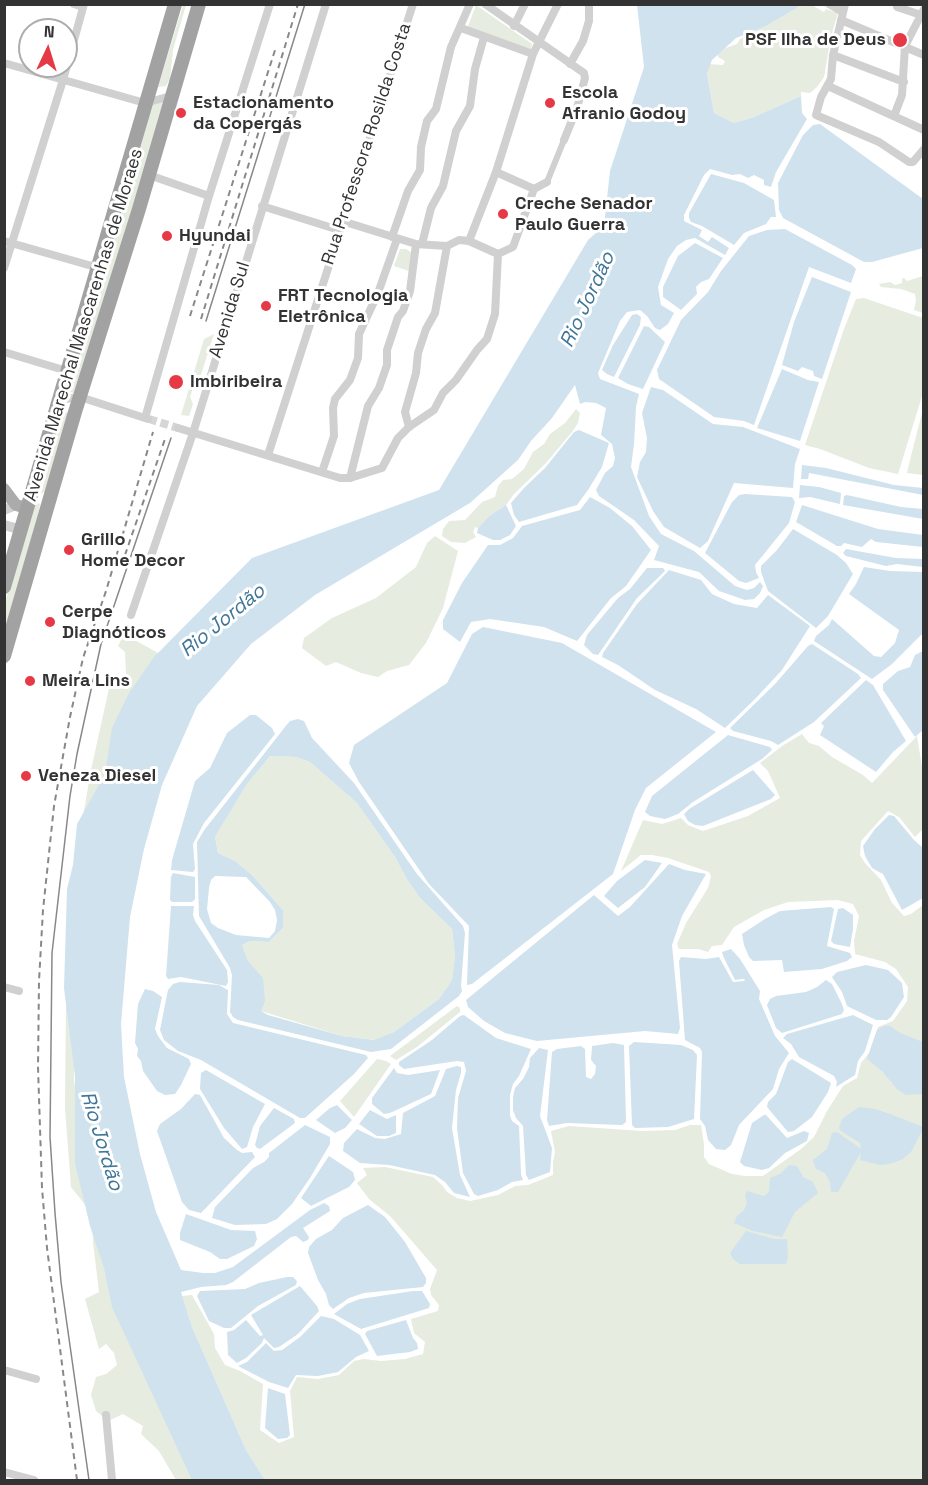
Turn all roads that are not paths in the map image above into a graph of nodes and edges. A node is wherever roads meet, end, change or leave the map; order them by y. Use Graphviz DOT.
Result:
graph roads {
  1 [pos="175,4"];
  2 [pos="191,4"];
  3 [pos="199,4"];
  4 [pos="270,4"];
  5 [pos="326,4"];
  6 [pos="412,4"];
  7 [pos="470,4"];
  8 [pos="525,4"];
  9 [pos="558,4"];
  10 [pos="589,4"];
  11 [pos="829,4"];
  12 [pos="80,5"];
  13 [pos="491,6"];
  14 [pos="897,6"];
  15 [pos="842,12"];
  16 [pos="923,13"];
  17 [pos="514,26"];
  18 [pos="461,28"];
  19 [pos="484,37"];
  20 [pos="538,43"];
  21 [pos="905,46"];
  22 [pos="533,54"];
  23 [pos="833,55"];
  24 [pos="924,55"];
  25 [pos="4,63"];
  26 [pos="570,64"];
  27 [pos="180,69"];
  28 [pos="63,80"];
  29 [pos="904,82"];
  30 [pos="828,86"];
  31 [pos="171,96"];
  32 [pos="145,103"];
  33 [pos="894,116"];
  34 [pos="923,127"];
  35 [pos="564,140"];
  36 [pos="924,148"];
  37 [pos="496,172"];
  38 [pos="149,175"];
  39 [pos="547,182"];
  40 [pos="534,189"];
  41 [pos="209,196"];
  42 [pos="262,206"];
  43 [pos="340,226"];
  44 [pos="394,238"];
  45 [pos="469,241"];
  46 [pos="8,242"];
  47 [pos="419,244"];
  48 [pos="447,246"];
  49 [pos="498,254"];
  50 [pos="4,268"];
  51 [pos="99,268"];
  52 [pos="4,352"];
  53 [pos="67,371"];
  54 [pos="80,397"];
  55 [pos="59,400"];
  56 [pos="405,412"];
  57 [pos="422,418"];
  58 [pos="410,427"];
  59 [pos="178,428"];
  60 [pos="193,433"];
  61 [pos="268,455"];
  62 [pos="322,472"];
  63 [pos="350,478"];
  64 [pos="4,489"];
  65 [pos="52,492"];
  66 [pos="16,508"];
  67 [pos="4,525"];
  68 [pos="22,530"];
  69 [pos="4,587"];
  70 [pos="131,615"];
  71 [pos="4,656"];
  72 [pos="4,987"];
  73 [pos="19,991"];
  74 [pos="4,1370"];
  75 [pos="36,1379"];
  76 [pos="106,1415"];
  77 [pos="4,1472"];
  78 [pos="34,1480"];
  79 [pos="112,1480"];
  1 -- 32 [label="highway, Avenida Marechal Mascarenhas de Moraes"];
  2 -- 27 [label="highway"];
  3 -- 27 [label="highway, Avenida Marechal Mascarenhas de Moraes"];
  4 -- 41 [label="street"];
  5 -- 42 [label="street, Avenida Sul"];
  6 -- 43 [label="street, Rua Professora Rosilda Costa"];
  7 -- 18 [label="street"];
  8 -- 17 [label="street"];
  9 -- 20 [label="street"];
  10 -- 26 [label="street"];
  11 -- 15 [label="street"];
  12 -- 28 [label="street"];
  13 -- 17 [label="street"];
  14 -- 16 [label="street"];
  15 -- 21 [label="street"];
  15 -- 23 [label="street"];
  16 -- 21 [label="street"];
  17 -- 20 [label="street"];
  18 -- 19 [label="street"];
  18 -- 44 [label="street"];
  19 -- 22 [label="street"];
  19 -- 47 [label="street"];
  20 -- 22 [label="street"];
  20 -- 26 [label="street"];
  21 -- 24 [label="street"];
  21 -- 29 [label="street"];
  22 -- 37 [label="street"];
  23 -- 29 [label="street"];
  23 -- 30 [label="street"];
  25 -- 28 [label="street"];
  26 -- 35 [label="street"];
  27 -- 31 [label="highway, Avenida Marechal Mascarenhas de Moraes"];
  28 -- 32 [label="street"];
  28 -- 46 [label="street"];
  29 -- 33 [label="street"];
  30 -- 33 [label="street"];
  30 -- 36 [label="street"];
  31 -- 32 [label="street"];
  31 -- 38 [label="highway, Avenida Marechal Mascarenhas de Moraes"];
  32 -- 51 [label="highway, Avenida Marechal Mascarenhas de Moraes"];
  33 -- 34 [label="street"];
  35 -- 39 [label="street"];
  37 -- 40 [label="street"];
  37 -- 45 [label="street"];
  38 -- 41 [label="street"];
  38 -- 54 [label="highway, Avenida Marechal Mascarenhas de Moraes"];
  39 -- 40 [label="street"];
  40 -- 49 [label="street"];
  41 -- 54 [label="street"];
  42 -- 43 [label="street"];
  42 -- 60 [label="street, Avenida Sul"];
  43 -- 44 [label="street"];
  43 -- 61 [label="street, Rua Professora Rosilda Costa"];
  44 -- 47 [label="street"];
  44 -- 62 [label="street"];
  45 -- 48 [label="street"];
  45 -- 49 [label="street"];
  46 -- 50 [label="street"];
  46 -- 51 [label="street"];
  47 -- 48 [label="street"];
  47 -- 63 [label="street"];
  48 -- 56 [label="street"];
  49 -- 57 [label="street"];
  51 -- 53 [label="highway, Avenida Marechal Mascarenhas de Moraes"];
  52 -- 53 [label="street"];
  53 -- 55 [label="highway, Avenida Marechal Mascarenhas de Moraes"];
  54 -- 55 [label="street"];
  54 -- 65 [label="highway, Avenida Marechal Mascarenhas de Moraes"];
  55 -- 66 [label="highway, Avenida Marechal Mascarenhas de Moraes"];
  56 -- 57 [label="street"];
  56 -- 58 [label="street"];
  57 -- 58 [label="street"];
  58 -- 63 [label="street"];
  59 -- 60 [label="street"];
  60 -- 61 [label="street"];
  60 -- 70 [label="street, Avenida Sul"];
  61 -- 62 [label="street"];
  62 -- 63 [label="street"];
  64 -- 66 [label="main road"];
  65 -- 66 [label="highway"];
  65 -- 71 [label="highway, Avenida Marechal Mascarenhas de Moraes"];
  66 -- 68 [label="highway, Avenida Marechal Mascarenhas de Moraes"];
  67 -- 68 [label="street"];
  68 -- 69 [label="highway, Avenida Marechal Mascarenhas de Moraes"];
  72 -- 73 [label="street"];
  74 -- 75 [label="street"];
  76 -- 79 [label="street"];
  77 -- 78 [label="street"];
}
